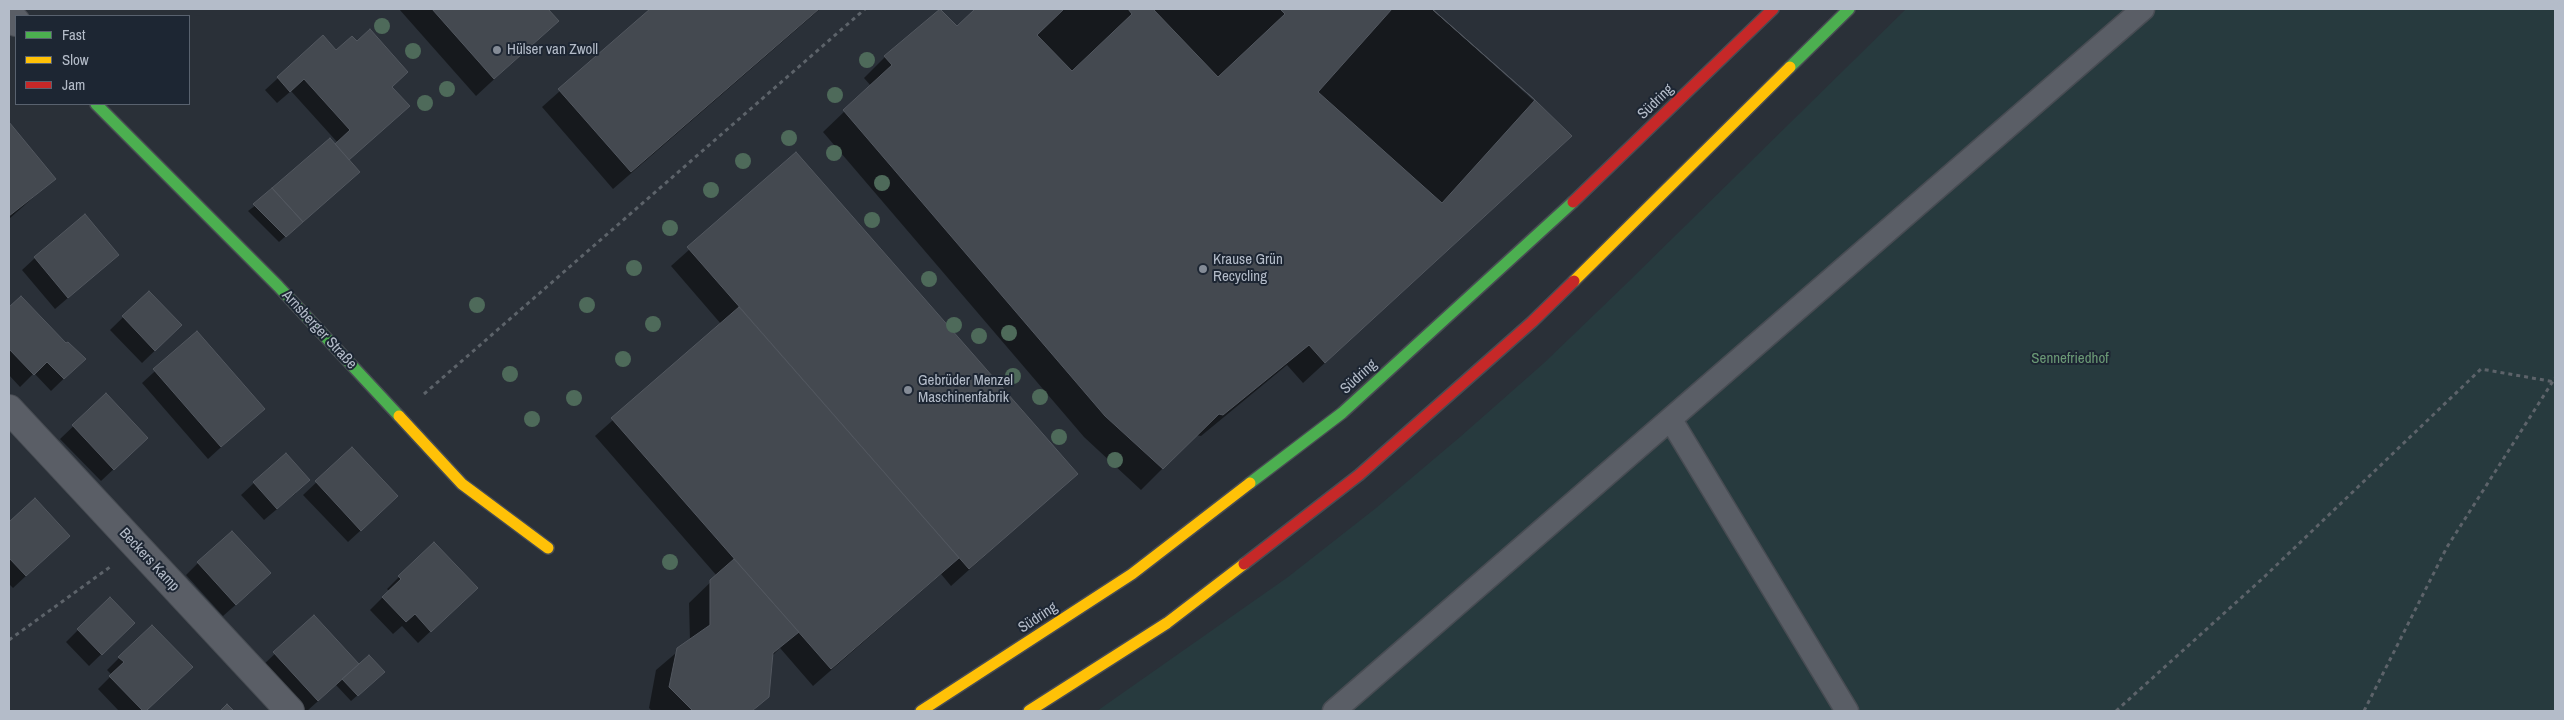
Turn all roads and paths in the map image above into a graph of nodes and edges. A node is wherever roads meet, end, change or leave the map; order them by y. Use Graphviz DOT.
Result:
graph roads {
  1 [pos="865,9"];
  2 [pos="1773,9"];
  3 [pos="1849,9"];
  4 [pos="2143,9"];
  5 [pos="97,105"];
  6 [pos="2554,381"];
  7 [pos="9,409"];
  8 [pos="399,416"];
  9 [pos="1671,420"];
  10 [pos="137,547"];
  11 [pos="548,548"];
  12 [pos="9,640"];
  13 [pos="290,711"];
  14 [pos="921,711"];
  15 [pos="1029,711"];
  16 [pos="1334,711"];
  17 [pos="1847,711"];
  18 [pos="2116,711"];
  19 [pos="2364,711"];
  1 -- 8 [label="path"];
  2 -- 14 [label="main road, Südring"];
  3 -- 15 [label="main road"];
  4 -- 9 [label="lane"];
  5 -- 8 [label="main road, Arnsberger Straße"];
  6 -- 18 [label="path"];
  6 -- 19 [label="path"];
  7 -- 10 [label="street, Beckers Kamp"];
  8 -- 11 [label="main road, Arnsberger Straße"];
  9 -- 16 [label="lane"];
  9 -- 17 [label="lane"];
  10 -- 12 [label="path"];
  10 -- 13 [label="street, Beckers Kamp"];
}
